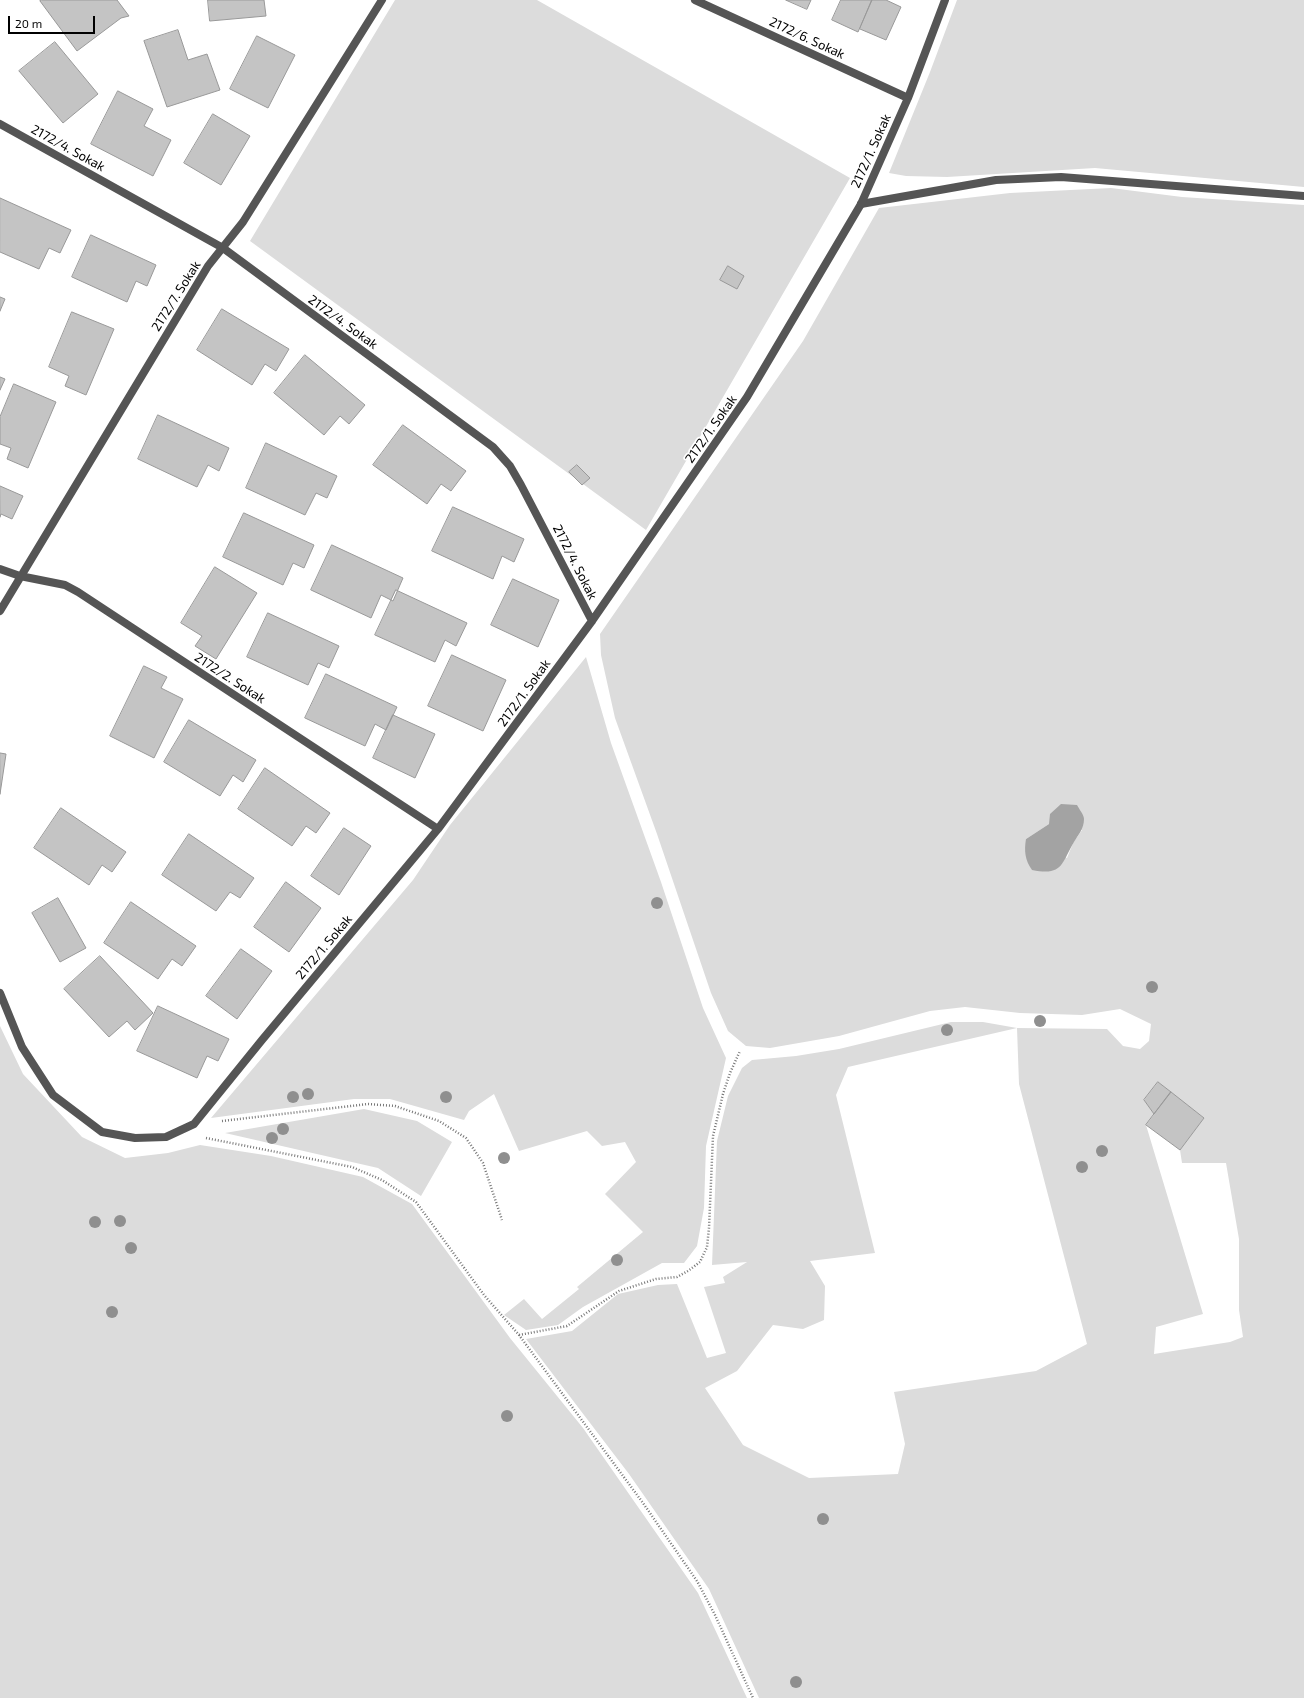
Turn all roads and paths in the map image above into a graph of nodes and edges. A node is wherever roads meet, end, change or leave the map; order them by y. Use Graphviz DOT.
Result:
graph roads {
  1 [pos="382,0"];
  2 [pos="696,0"];
  3 [pos="945,0"];
  4 [pos="908,98"];
  5 [pos="0,124"];
  6 [pos="1304,196"];
  7 [pos="861,204"];
  8 [pos="223,248"];
  9 [pos="0,569"];
  10 [pos="20,576"];
  11 [pos="0,610"];
  12 [pos="592,621"];
  13 [pos="438,829"];
  14 [pos="0,993"];
  15 [pos="740,1051"];
  16 [pos="194,1124"];
  17 [pos="205,1138"];
  18 [pos="502,1220"];
  19 [pos="519,1335"];
  20 [pos="753,1698"];
  1 -- 8 [label="street, 2172/7. Sokak"];
  2 -- 4 [label="street, 2172/6. Sokak"];
  3 -- 4 [label="street, 2172/1. Sokak"];
  4 -- 7 [label="street, 2172/1. Sokak"];
  5 -- 8 [label="street, 2172/4. Sokak"];
  6 -- 7 [label="street"];
  7 -- 12 [label="street, 2172/1. Sokak"];
  8 -- 10 [label="street, 2172/7. Sokak"];
  8 -- 12 [label="street, 2172/4. Sokak"];
  9 -- 10 [label="street, 2172/2. Sokak"];
  10 -- 11 [label="street, 2172/7. Sokak"];
  10 -- 13 [label="street, 2172/2. Sokak"];
  12 -- 13 [label="street, 2172/1. Sokak"];
  13 -- 16 [label="street, 2172/1. Sokak"];
  14 -- 16 [label="street, 2172/1. Sokak"];
  15 -- 19 [label="path"];
  16 -- 18 [label="path"];
  17 -- 19 [label="path"];
  19 -- 20 [label="path"];
}
